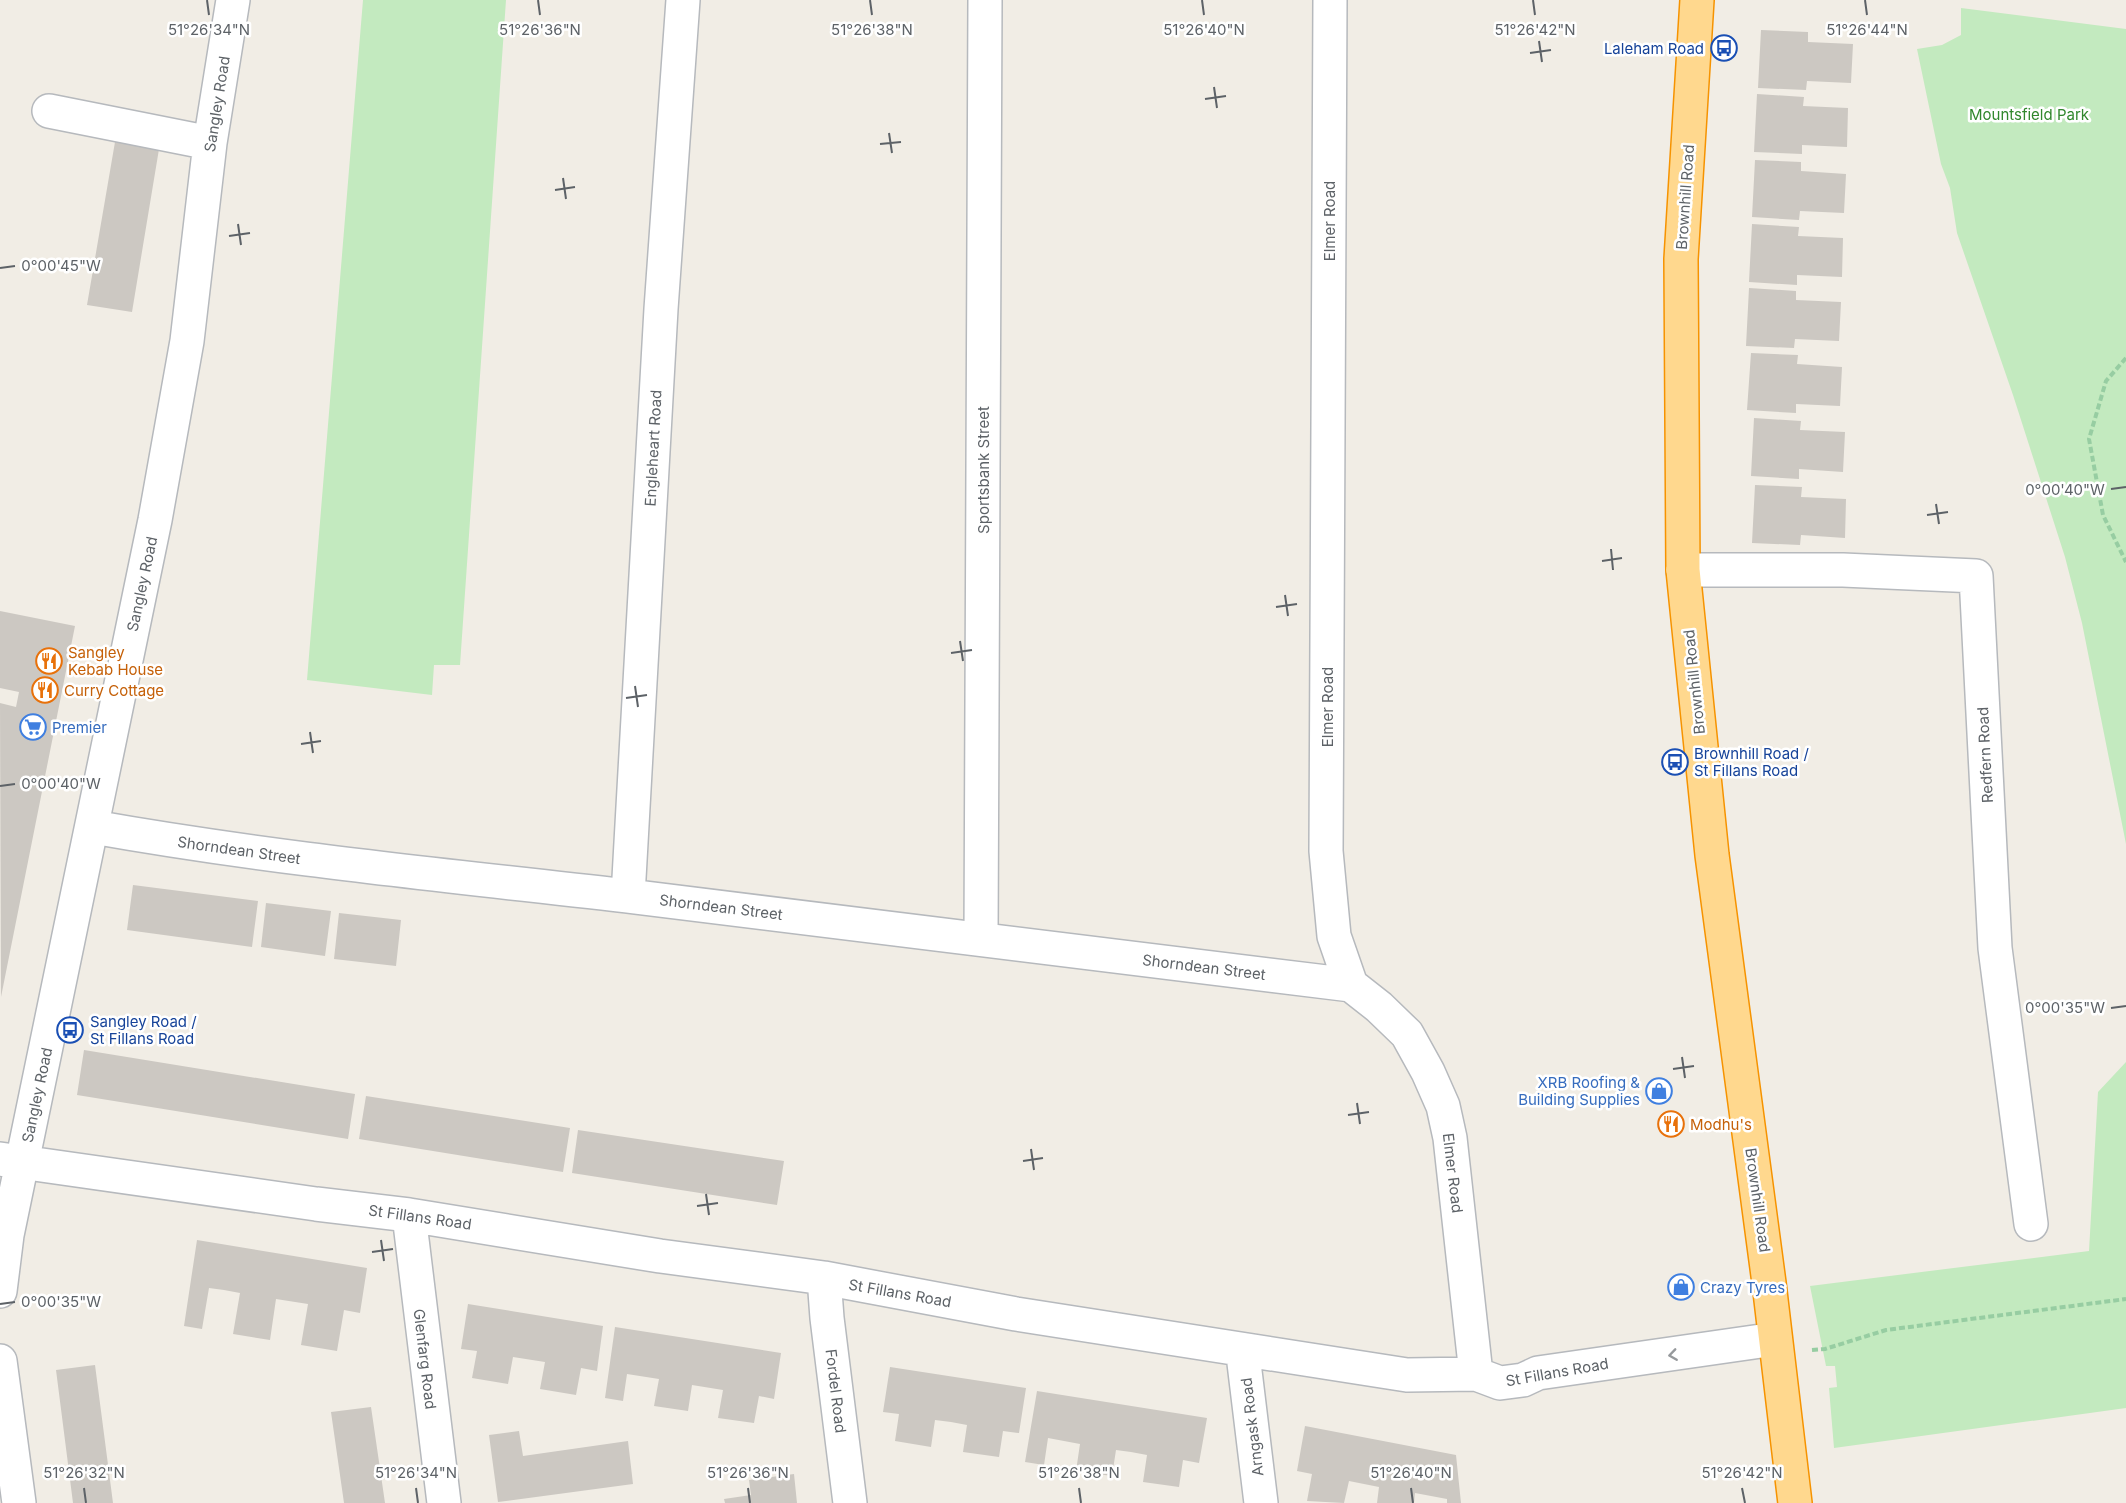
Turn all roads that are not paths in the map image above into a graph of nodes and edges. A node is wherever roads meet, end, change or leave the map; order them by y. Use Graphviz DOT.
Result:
graph roads {
  1 [pos="233,0"];
  2 [pos="683,0"];
  3 [pos="985,0"];
  4 [pos="1330,0"];
  5 [pos="1698,0"];
  6 [pos="49,111"];
  7 [pos="210,143"];
  8 [pos="1683,570"];
  9 [pos="93,827"];
  10 [pos="628,896"];
  11 [pos="981,939"];
  12 [pos="1351,985"];
  13 [pos="11,1161"];
  14 [pos="409,1215"];
  15 [pos="2031,1224"];
  16 [pos="824,1278"];
  17 [pos="0,1291"];
  18 [pos="1775,1339"];
  19 [pos="1246,1350"];
  20 [pos="0,1361"];
  21 [pos="1476,1374"];
  22 [pos="19,1503"];
  23 [pos="444,1503"];
  24 [pos="850,1503"];
  25 [pos="1261,1503"];
  26 [pos="1795,1503"];
  1 -- 7 [label="street, Sangley Road"];
  2 -- 10 [label="street, Engleheart Road"];
  3 -- 11 [label="street, Sportsbank Street"];
  4 -- 12 [label="street, Elmer Road"];
  5 -- 8 [label="highway, Brownhill Road"];
  6 -- 7 [label="street"];
  7 -- 9 [label="street, Sangley Road"];
  8 -- 15 [label="street, Redfern Road"];
  8 -- 18 [label="highway, Brownhill Road"];
  9 -- 10 [label="street, Shorndean Street"];
  9 -- 13 [label="street, Sangley Road"];
  10 -- 11 [label="street, Shorndean Street"];
  11 -- 12 [label="street, Shorndean Street"];
  12 -- 21 [label="street, Elmer Road"];
  13 -- 14 [label="street, St Fillans Road"];
  13 -- 17 [label="street, Sangley Road"];
  14 -- 16 [label="street, St Fillans Road"];
  14 -- 23 [label="street, Glenfarg Road"];
  16 -- 19 [label="street, St Fillans Road"];
  16 -- 24 [label="street, Fordel Road"];
  18 -- 21 [label="street, St Fillans Road, one-way"];
  18 -- 26 [label="highway, Brownhill Road"];
  19 -- 21 [label="street, St Fillans Road"];
  19 -- 25 [label="street, Arngask Road"];
  20 -- 22 [label="street"];
}
